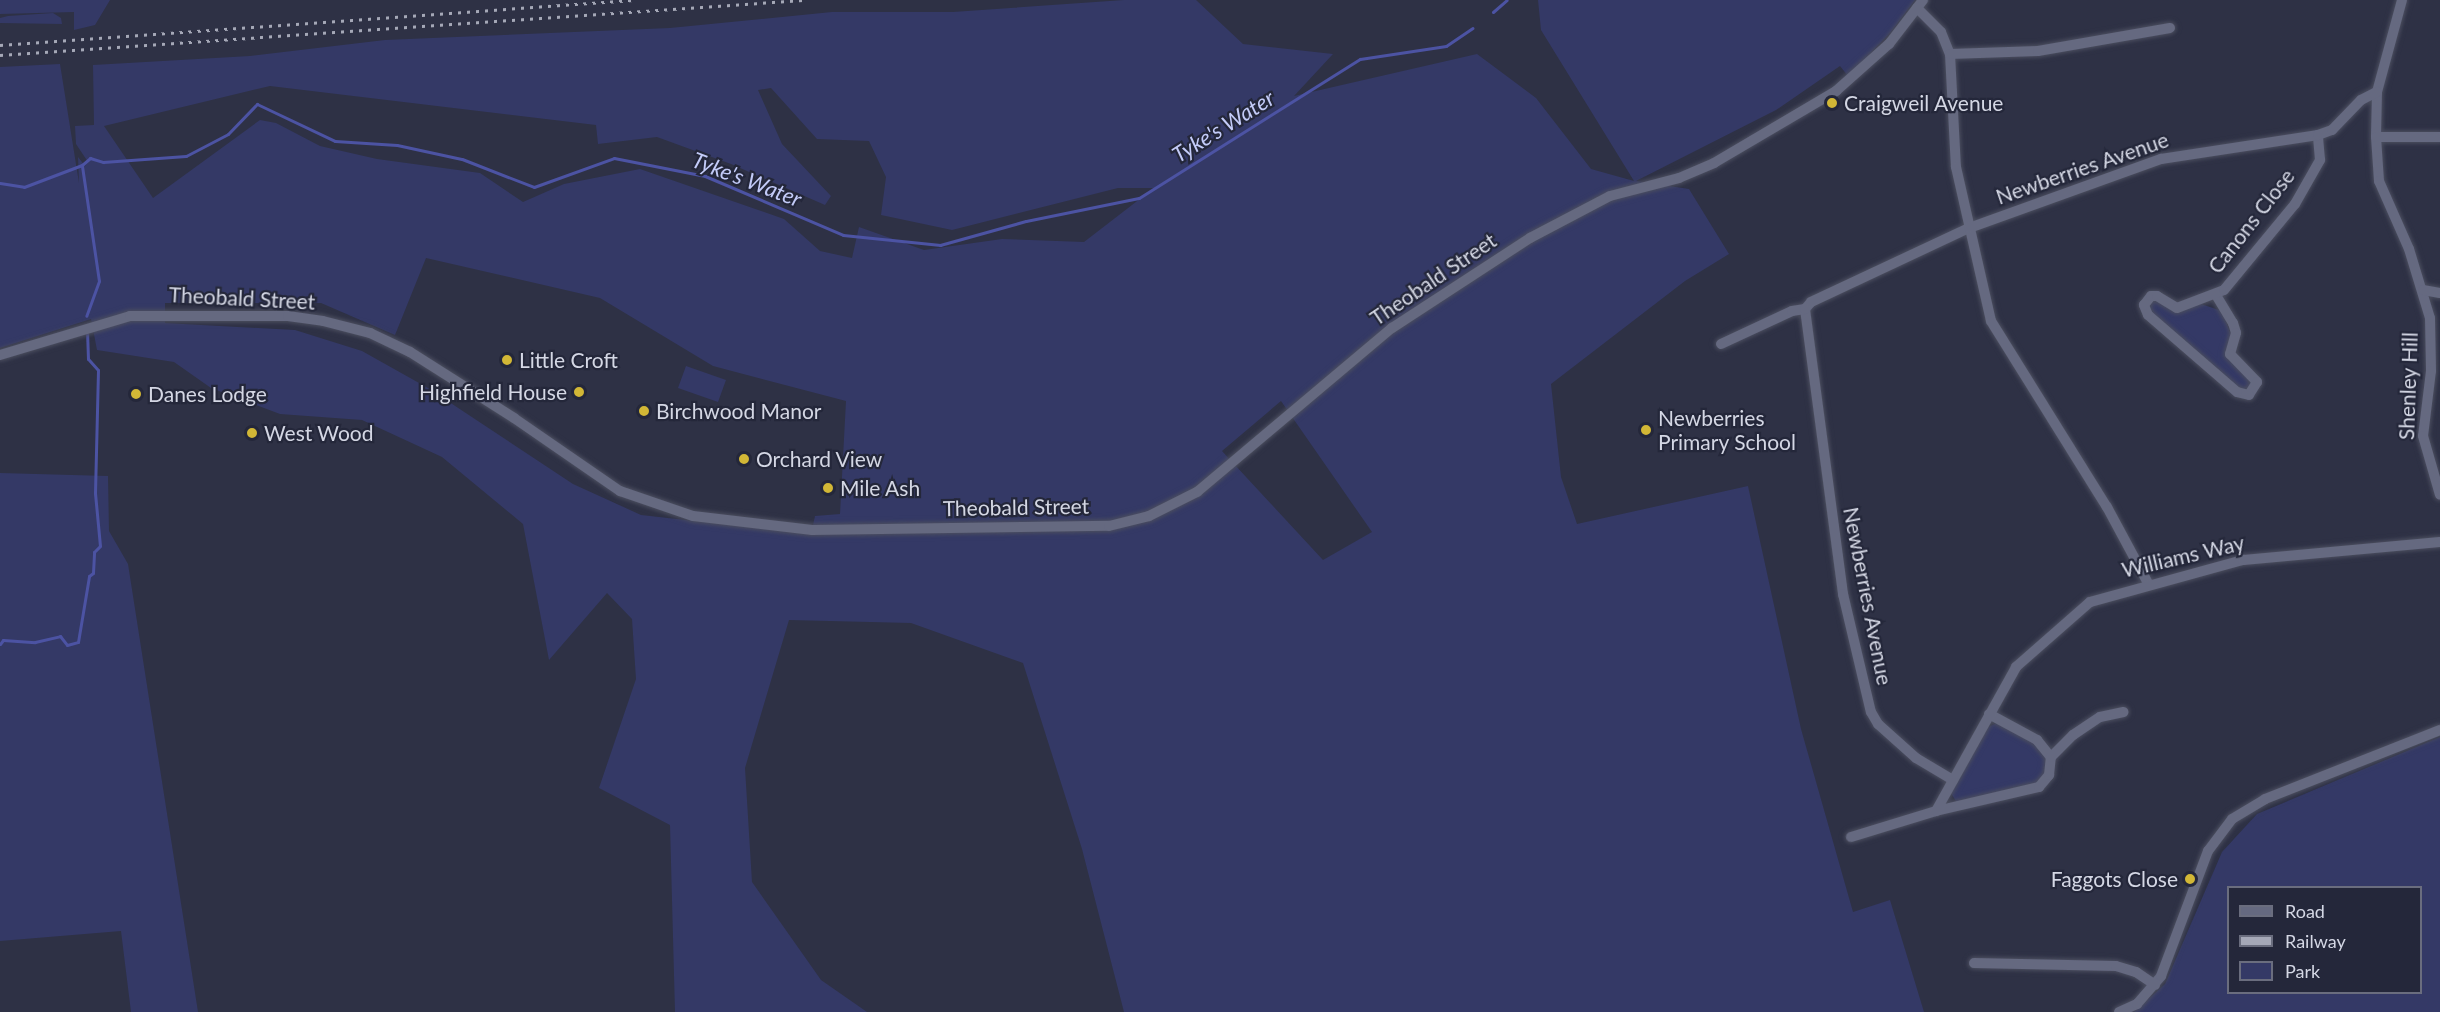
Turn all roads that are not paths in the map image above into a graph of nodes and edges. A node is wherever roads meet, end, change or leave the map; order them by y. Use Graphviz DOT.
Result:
graph roads {
  1 [pos="2402,0"];
  2 [pos="1920,4"];
  3 [pos="2170,28"];
  4 [pos="1950,54"];
  5 [pos="2377,92"];
  6 [pos="2318,135"];
  7 [pos="2376,137"];
  8 [pos="2440,137"];
  9 [pos="1969,228"];
  10 [pos="2423,291"];
  11 [pos="2440,293"];
  12 [pos="2216,296"];
  13 [pos="1805,309"];
  14 [pos="1721,344"];
  15 [pos="0,355"];
  16 [pos="2440,495"];
  17 [pos="2440,542"];
  18 [pos="2148,583"];
  19 [pos="2123,712"];
  20 [pos="1989,714"];
  21 [pos="2440,730"];
  22 [pos="2051,758"];
  23 [pos="1953,780"];
  24 [pos="1935,811"];
  25 [pos="1851,837"];
  26 [pos="1974,963"];
  27 [pos="2155,985"];
  28 [pos="2119,1012"];
  1 -- 5 [label="street, Shenley Hill"];
  2 -- 4 [label="street"];
  2 -- 15 [label="street, Theobald Street"];
  3 -- 4 [label="street"];
  4 -- 9 [label="street"];
  5 -- 6 [label="street, Newberries Avenue"];
  5 -- 7 [label="street, Shenley Hill"];
  6 -- 9 [label="street, Newberries Avenue"];
  6 -- 12 [label="street, Canons Close"];
  7 -- 8 [label="street"];
  7 -- 10 [label="street, Shenley Hill"];
  9 -- 13 [label="street, Newberries Avenue"];
  9 -- 18 [label="street"];
  10 -- 11 [label="street"];
  10 -- 16 [label="street, Shenley Hill"];
  12 -- 12 [label="street, Canons Close"];
  13 -- 14 [label="street, Newberries Avenue"];
  13 -- 23 [label="street, Newberries Avenue"];
  17 -- 18 [label="street, Williams Way"];
  18 -- 20 [label="street, Williams Way"];
  19 -- 22 [label="street"];
  20 -- 22 [label="street"];
  20 -- 23 [label="street, Williams Way"];
  21 -- 27 [label="street"];
  22 -- 24 [label="street"];
  23 -- 24 [label="street, Williams Way"];
  24 -- 25 [label="street"];
  26 -- 27 [label="street"];
  27 -- 28 [label="street"];
}
